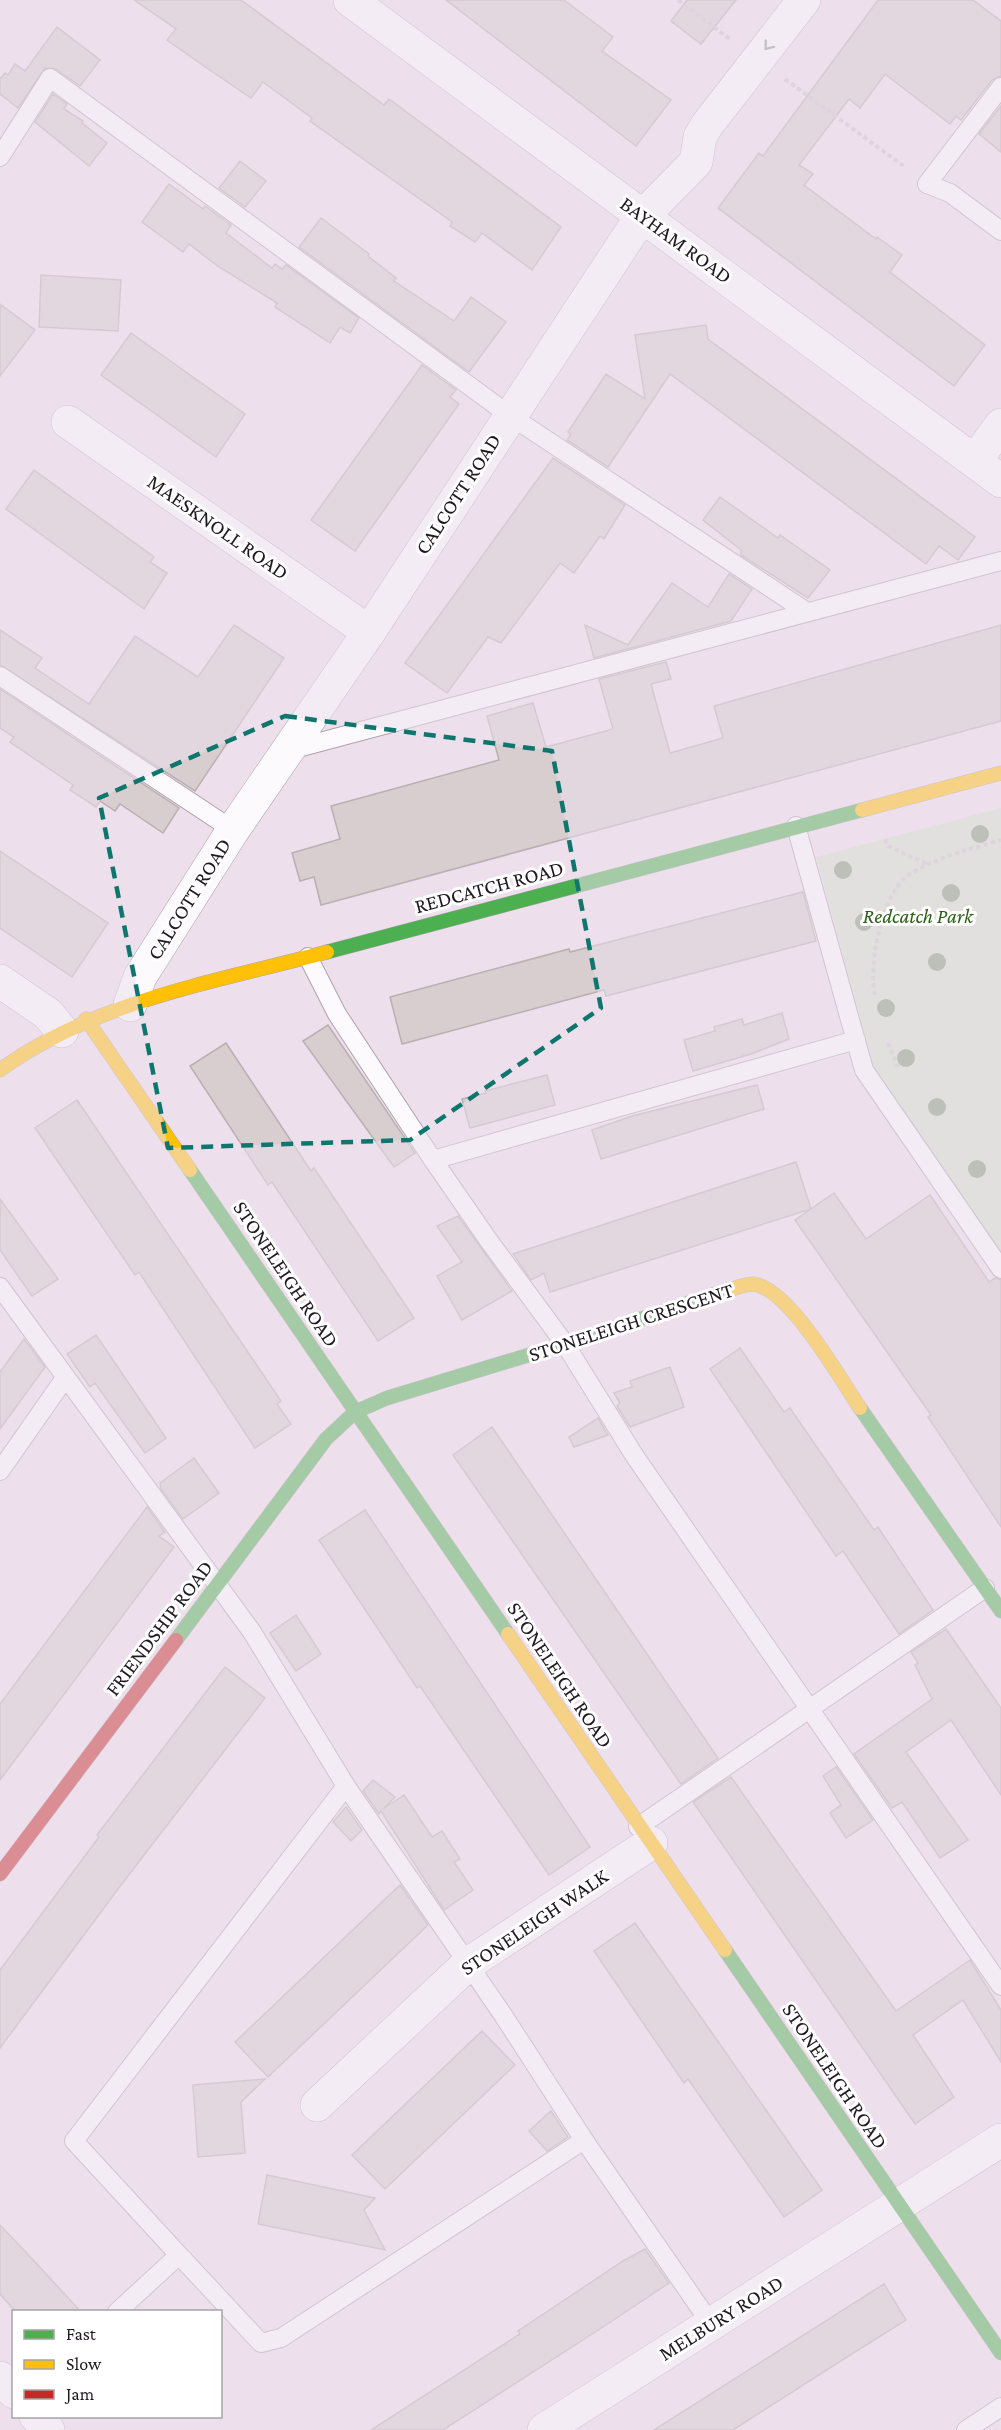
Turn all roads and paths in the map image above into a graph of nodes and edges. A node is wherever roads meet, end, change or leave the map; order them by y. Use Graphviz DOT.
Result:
graph roads {
  1 [pos="350,0"];
  2 [pos="678,0"];
  3 [pos="804,0"];
  4 [pos="757,59"];
  5 [pos="1001,87"];
  6 [pos="0,157"];
  7 [pos="927,184"];
  8 [pos="643,216"];
  9 [pos="1001,231"];
  10 [pos="509,415"];
  11 [pos="68,422"];
  12 [pos="1001,425"];
  13 [pos="975,461"];
  14 [pos="1001,481"];
  15 [pos="1001,561"];
  16 [pos="807,612"];
  17 [pos="369,632"];
  18 [pos="0,676"];
  19 [pos="290,750"];
  20 [pos="1001,772"];
  21 [pos="796,826"];
  22 [pos="233,830"];
  23 [pos="1001,840"];
  24 [pos="308,957"];
  25 [pos="0,981"];
  26 [pos="877,1003"];
  27 [pos="130,1005"];
  28 [pos="74,1025"];
  29 [pos="885,1037"];
  30 [pos="856,1040"];
  31 [pos="899,1068"];
  32 [pos="0,1070"];
  33 [pos="433,1160"];
  34 [pos="1001,1269"];
  35 [pos="0,1287"];
  36 [pos="566,1344"];
  37 [pos="65,1378"];
  38 [pos="355,1412"];
  39 [pos="0,1471"];
  40 [pos="218,1586"];
  41 [pos="985,1588"];
  42 [pos="1001,1611"];
  43 [pos="808,1710"];
  44 [pos="346,1786"];
  45 [pos="644,1835"];
  46 [pos="0,1874"];
  47 [pos="468,1964"];
  48 [pos="1001,1986"];
  49 [pos="317,2105"];
  50 [pos="584,2140"];
  51 [pos="1001,2140"];
  52 [pos="898,2206"];
  53 [pos="179,2255"];
  54 [pos="119,2310"];
  55 [pos="711,2324"];
  56 [pos="1001,2353"];
  57 [pos="0,2378"];
  58 [pos="12,2390"];
  59 [pos="1001,2408"];
  60 [pos="38,2418"];
  61 [pos="48,2430"];
  62 [pos="544,2430"];
  63 [pos="966,2430"];
  1 -- 8 [label="street, BAYHAM ROAD"];
  2 -- 4 [label="path"];
  3 -- 4 [label="street, CALCOTT ROAD, one-way"];
  4 -- 7 [label="path"];
  4 -- 8 [label="street, CALCOTT ROAD"];
  5 -- 7 [label="lane"];
  6 -- 10 [label="lane"];
  7 -- 9 [label="lane"];
  8 -- 10 [label="street, CALCOTT ROAD"];
  8 -- 13 [label="street, BAYHAM ROAD"];
  10 -- 16 [label="lane"];
  10 -- 17 [label="street, CALCOTT ROAD"];
  11 -- 17 [label="street, MAESKNOLL ROAD"];
  12 -- 13 [label="street"];
  13 -- 14 [label="street, BAYHAM ROAD"];
  15 -- 16 [label="lane"];
  16 -- 19 [label="lane"];
  17 -- 19 [label="street, CALCOTT ROAD"];
  18 -- 22 [label="lane"];
  19 -- 22 [label="street, CALCOTT ROAD"];
  20 -- 21 [label="street, REDCATCH ROAD"];
  21 -- 24 [label="street, REDCATCH ROAD"];
  21 -- 30 [label="lane"];
  22 -- 27 [label="street, CALCOTT ROAD"];
  23 -- 26 [label="path"];
  24 -- 27 [label="street, REDCATCH ROAD"];
  24 -- 33 [label="lane"];
  25 -- 28 [label="street"];
  27 -- 28 [label="street, REDCATCH ROAD"];
  28 -- 32 [label="street, REDCATCH ROAD"];
  28 -- 38 [label="street, STONELEIGH ROAD"];
  29 -- 31 [label="path"];
  30 -- 33 [label="lane"];
  30 -- 34 [label="lane"];
  33 -- 36 [label="lane"];
  35 -- 37 [label="lane"];
  36 -- 38 [label="street, STONELEIGH CRESCENT"];
  36 -- 41 [label="street, STONELEIGH CRESCENT"];
  36 -- 43 [label="lane"];
  37 -- 39 [label="lane"];
  37 -- 40 [label="lane"];
  38 -- 40 [label="street, FRIENDSHIP ROAD"];
  38 -- 45 [label="street, STONELEIGH ROAD"];
  40 -- 44 [label="lane"];
  40 -- 46 [label="street, FRIENDSHIP ROAD"];
  41 -- 42 [label="street, STONELEIGH CRESCENT"];
  41 -- 43 [label="lane"];
  43 -- 45 [label="lane"];
  43 -- 48 [label="lane"];
  44 -- 47 [label="lane"];
  44 -- 53 [label="lane"];
  45 -- 47 [label="street, STONELEIGH WALK"];
  45 -- 52 [label="street, STONELEIGH ROAD"];
  47 -- 49 [label="street, STONELEIGH WALK"];
  47 -- 50 [label="lane"];
  50 -- 53 [label="lane"];
  50 -- 55 [label="lane"];
  51 -- 52 [label="street"];
  52 -- 55 [label="street, MELBURY ROAD"];
  52 -- 56 [label="street, STONELEIGH ROAD"];
  53 -- 54 [label="lane"];
  55 -- 62 [label="street, MELBURY ROAD"];
  57 -- 58 [label="street"];
  59 -- 63 [label="lane"];
  60 -- 61 [label="street"];
}
